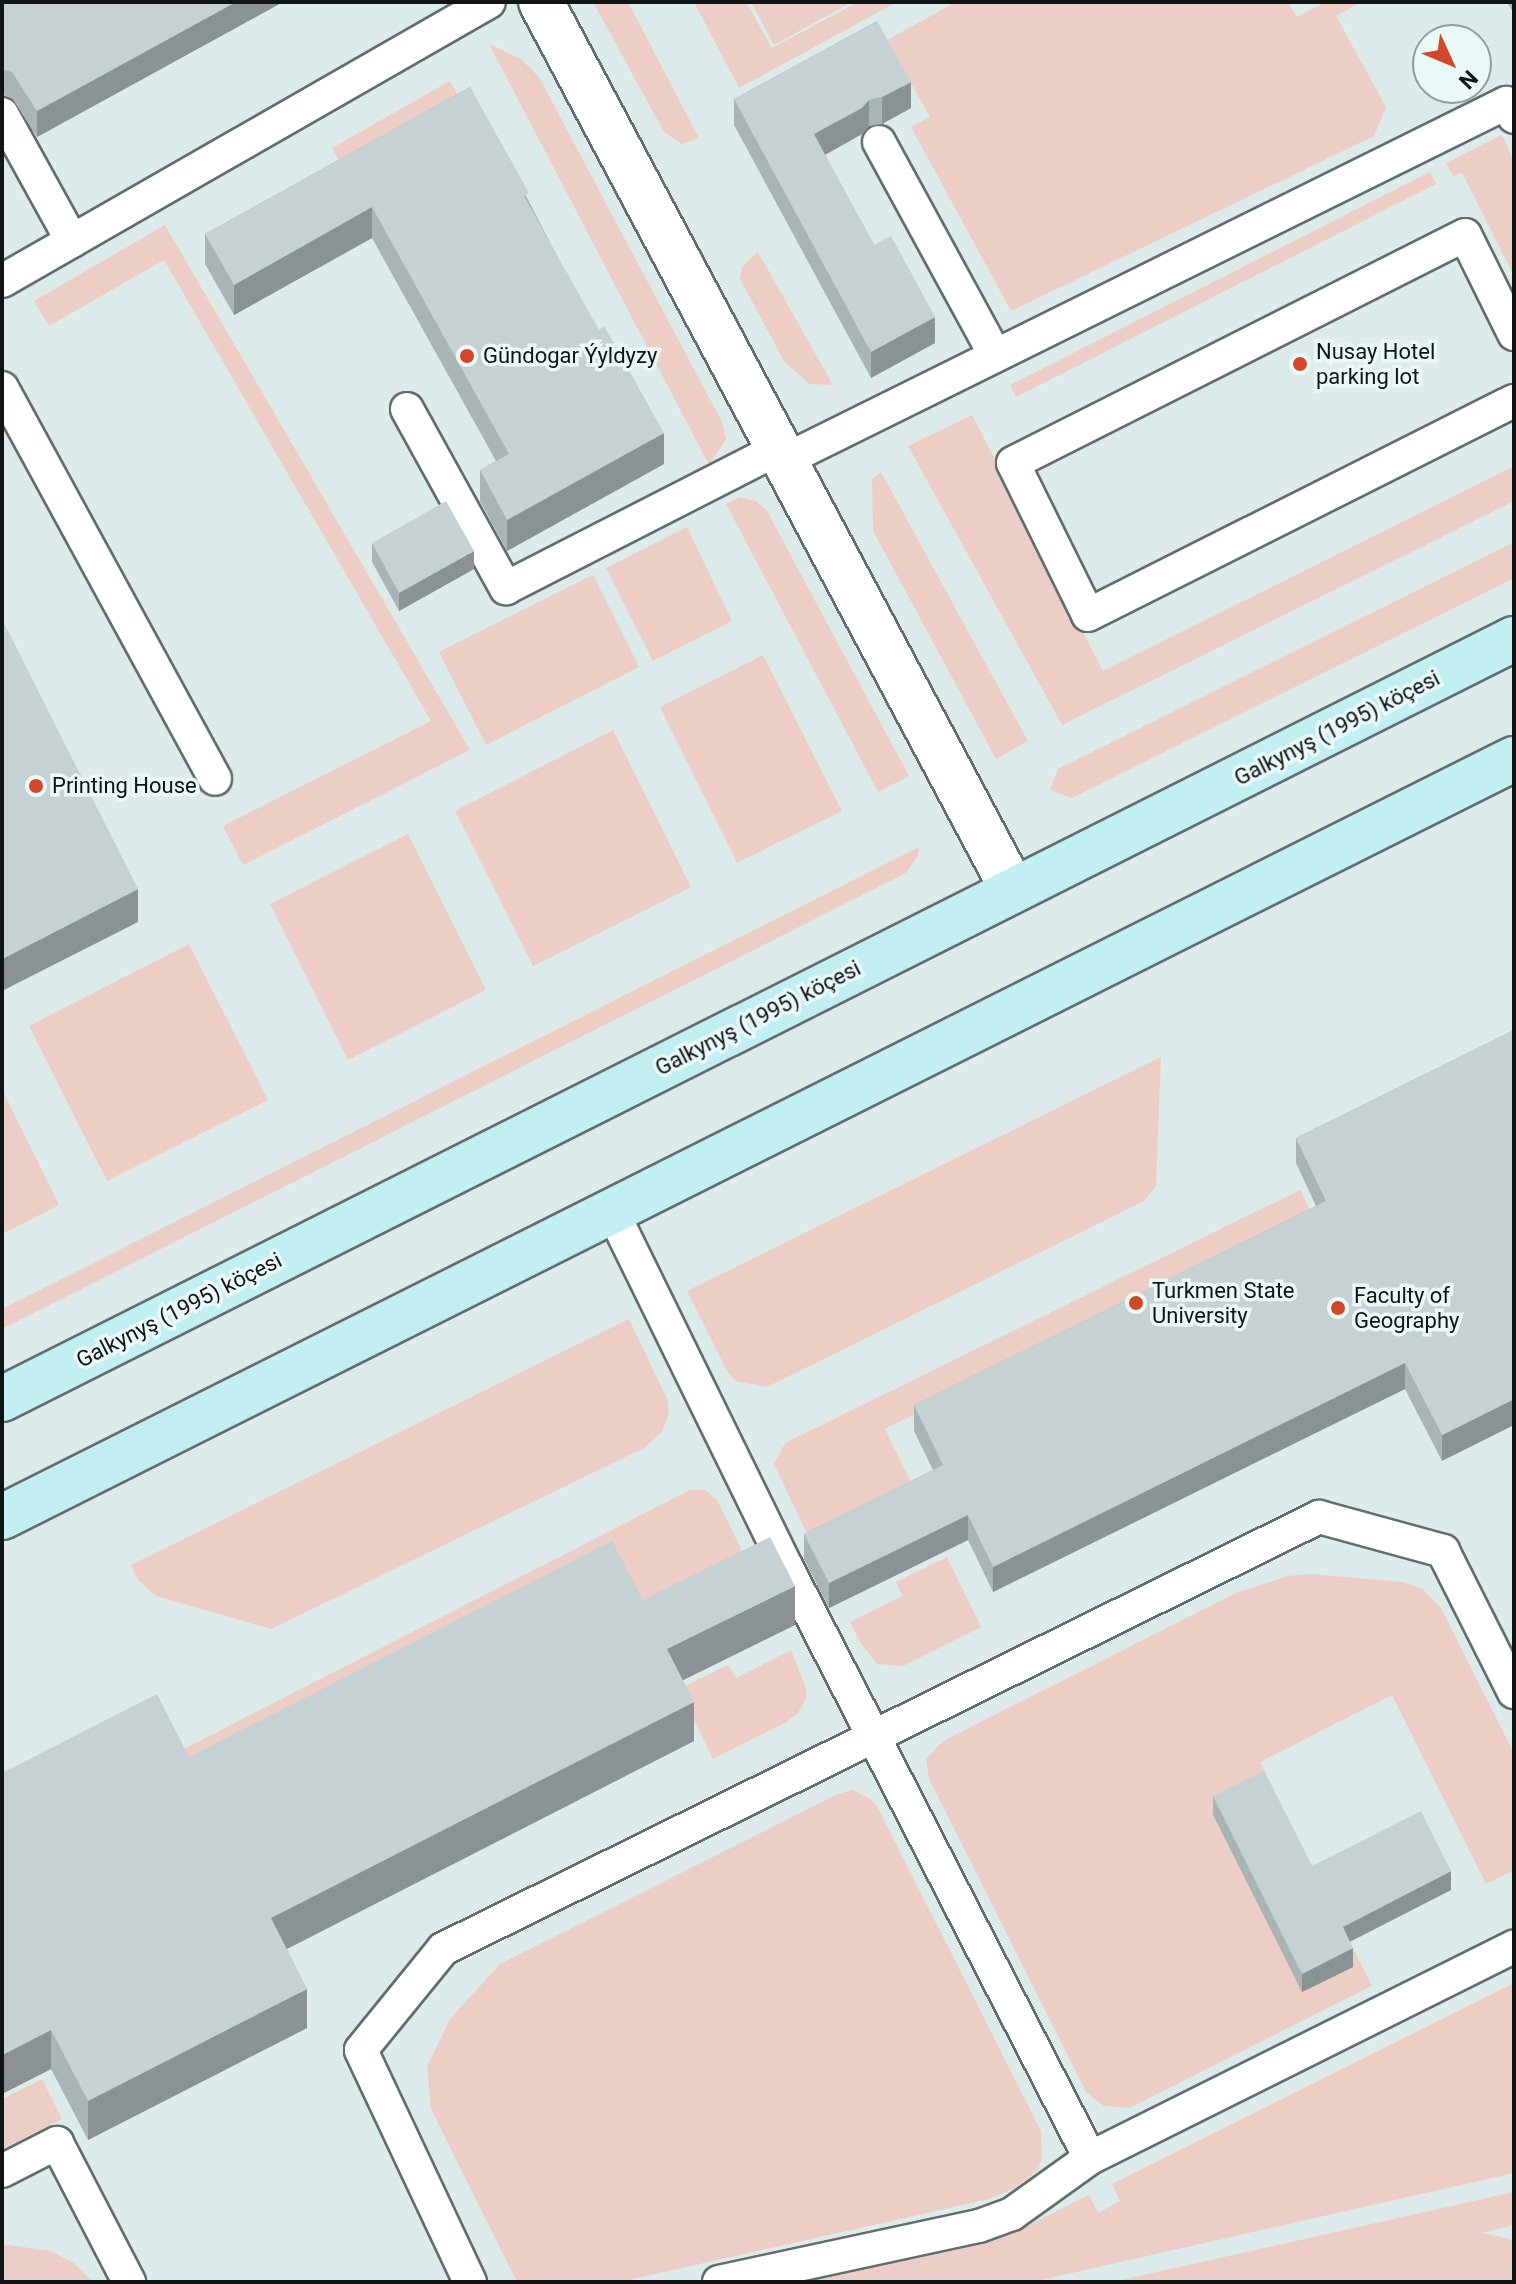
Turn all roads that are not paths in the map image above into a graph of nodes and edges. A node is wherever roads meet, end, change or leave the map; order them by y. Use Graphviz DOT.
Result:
graph roads {
  1 [pos="489,2"];
  2 [pos="541,2"];
  3 [pos="2,114"];
  4 [pos="1514,117"];
  5 [pos="879,142"];
  6 [pos="72,241"];
  7 [pos="2,281"];
  8 [pos="1514,334"];
  9 [pos="995,355"];
  10 [pos="2,388"];
  11 [pos="1514,401"];
  12 [pos="407,409"];
  13 [pos="782,454"];
  14 [pos="1514,639"];
  15 [pos="1514,759"];
  16 [pos="215,779"];
  17 [pos="1013,890"];
  18 [pos="612,1211"];
  19 [pos="2,1399"];
  20 [pos="2,1517"];
  21 [pos="1514,1692"];
  22 [pos="875,1737"];
  23 [pos="1514,1947"];
  24 [pos="1090,2158"];
  25 [pos="2,2171"];
  26 [pos="129,2282"];
  27 [pos="470,2282"];
  28 [pos="719,2282"];
  1 -- 6 [label="lane"];
  2 -- 13 [label="street"];
  3 -- 6 [label="lane"];
  4 -- 9 [label="lane"];
  5 -- 9 [label="lane"];
  6 -- 7 [label="lane"];
  8 -- 11 [label="lane"];
  9 -- 13 [label="lane"];
  10 -- 16 [label="lane"];
  12 -- 13 [label="lane"];
  13 -- 17 [label="street"];
  14 -- 17 [label="main road, Galkynyş (1995) köçesi"];
  15 -- 18 [label="main road"];
  17 -- 19 [label="main road, Galkynyş (1995) köçesi"];
  18 -- 20 [label="main road"];
  18 -- 22 [label="lane"];
  21 -- 22 [label="lane"];
  22 -- 24 [label="lane"];
  22 -- 27 [label="lane"];
  23 -- 24 [label="lane"];
  24 -- 28 [label="lane"];
  25 -- 26 [label="lane"];
}
